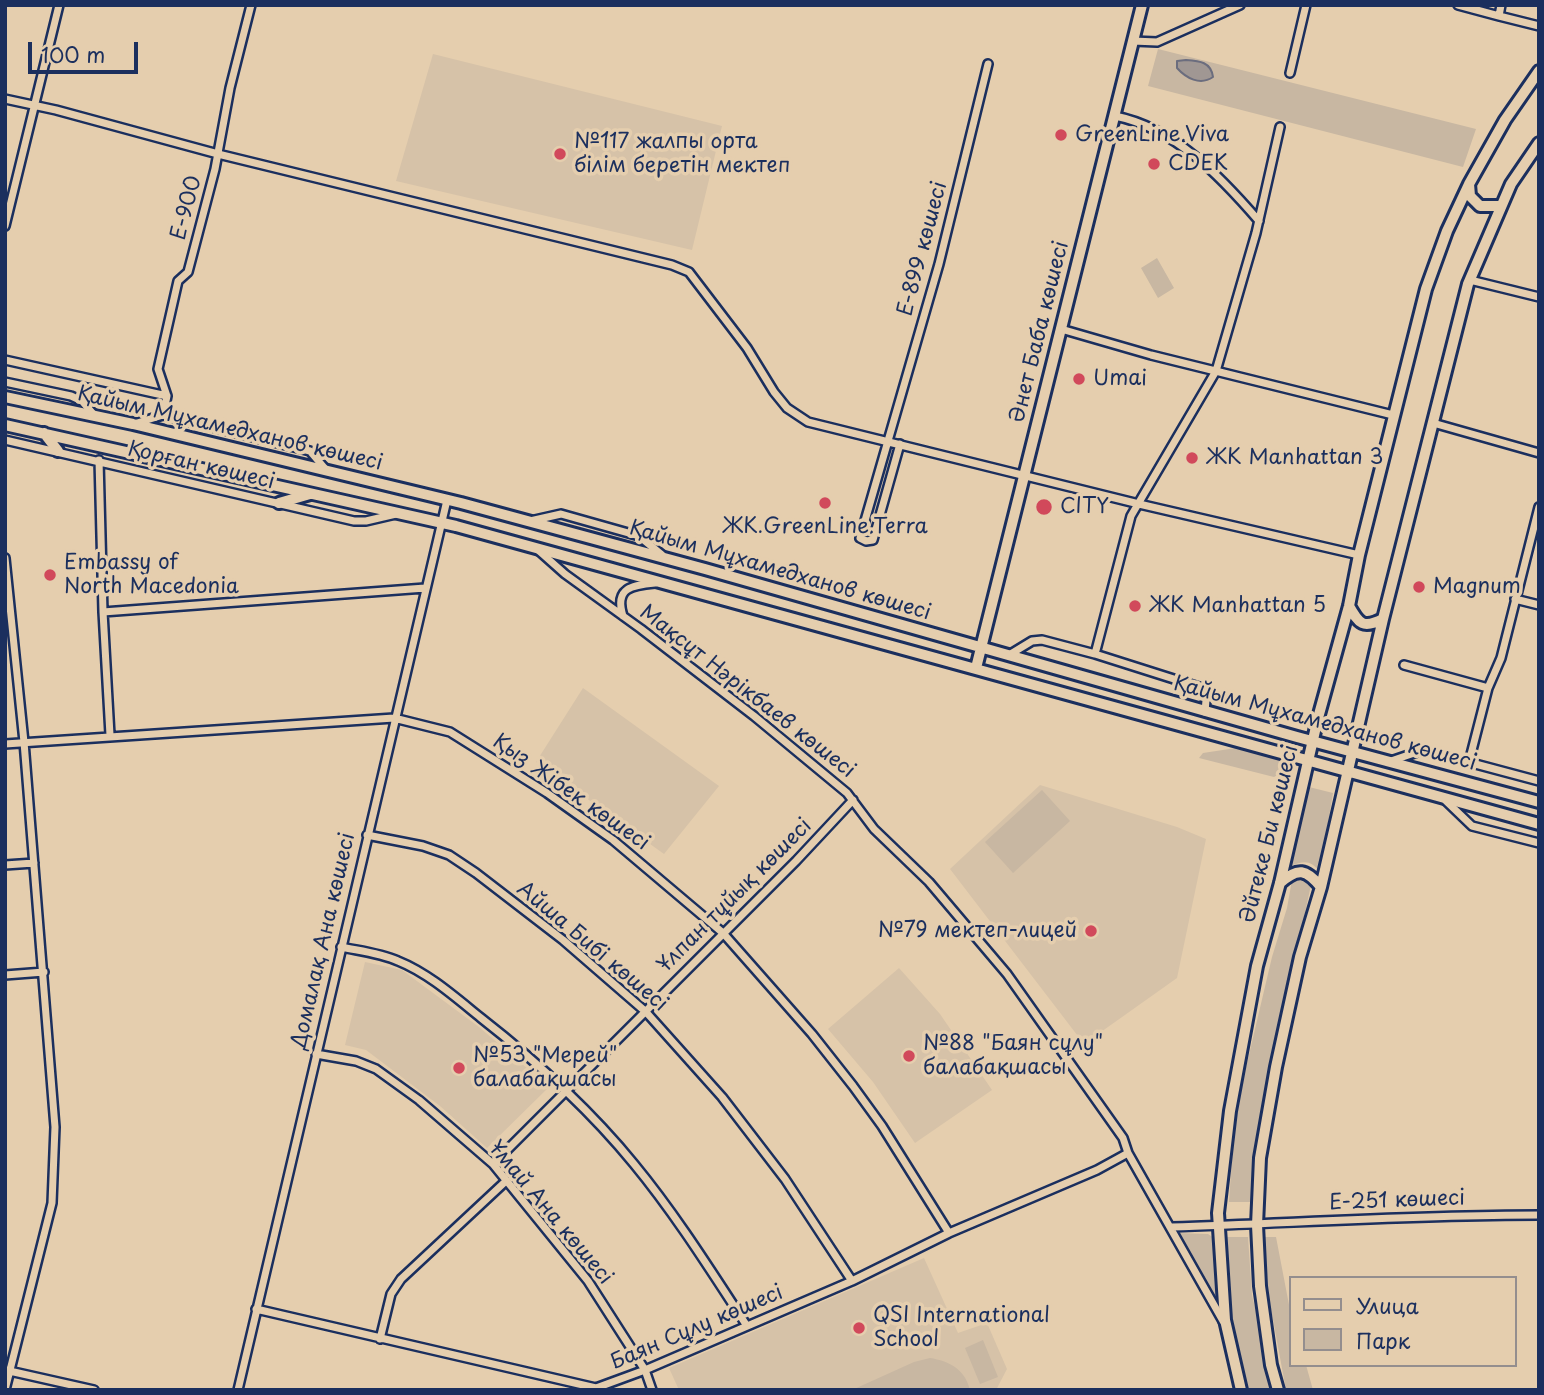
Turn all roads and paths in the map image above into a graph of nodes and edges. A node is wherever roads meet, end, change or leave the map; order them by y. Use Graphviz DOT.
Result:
graph roads {
  1 [pos="60,5"];
  2 [pos="251,5"];
  3 [pos="1142,5"];
  4 [pos="1240,5"];
  5 [pos="1306,5"];
  6 [pos="1458,5"];
  7 [pos="1501,5"];
  8 [pos="1499,16"];
  9 [pos="1539,26"];
  10 [pos="1133,41"];
  11 [pos="988,64"];
  12 [pos="1539,71"];
  13 [pos="1290,74"];
  14 [pos="5,99"];
  15 [pos="35,104"];
  16 [pos="1115,116"];
  17 [pos="1280,127"];
  18 [pos="1539,143"];
  19 [pos="218,155"];
  20 [pos="1469,184"];
  21 [pos="1501,206"];
  22 [pos="1259,221"];
  23 [pos="5,226"];
  24 [pos="1470,280"];
  25 [pos="1539,297"];
  26 [pos="1060,329"];
  27 [pos="5,360"];
  28 [pos="1216,371"];
  29 [pos="5,382"];
  30 [pos="167,396"];
  31 [pos="5,397"];
  32 [pos="163,415"];
  33 [pos="1393,415"];
  34 [pos="96,416"];
  35 [pos="134,424"];
  36 [pos="1433,424"];
  37 [pos="5,425"];
  38 [pos="44,433"];
  39 [pos="5,440"];
  40 [pos="888,442"];
  41 [pos="900,444"];
  42 [pos="58,451"];
  43 [pos="1539,453"];
  44 [pos="99,460"];
  45 [pos="328,472"];
  46 [pos="1024,475"];
  47 [pos="312,494"];
  48 [pos="447,500"];
  49 [pos="279,503"];
  50 [pos="1139,504"];
  51 [pos="1539,507"];
  52 [pos="400,513"];
  53 [pos="441,523"];
  54 [pos="535,548"];
  55 [pos="1359,555"];
  56 [pos="5,558"];
  57 [pos="666,583"];
  58 [pos="425,588"];
  59 [pos="1516,599"];
  60 [pos="1539,605"];
  61 [pos="1349,606"];
  62 [pos="103,612"];
  63 [pos="623,616"];
  64 [pos="1383,619"];
  65 [pos="8,620"];
  66 [pos="981,648"];
  67 [pos="1095,654"];
  68 [pos="1008,655"];
  69 [pos="1404,665"];
  70 [pos="976,668"];
  71 [pos="1488,688"];
  72 [pos="1205,712"];
  73 [pos="394,718"];
  74 [pos="110,736"];
  75 [pos="1312,741"];
  76 [pos="24,742"];
  77 [pos="5,744"];
  78 [pos="1353,752"];
  79 [pos="1308,761"];
  80 [pos="1388,762"];
  81 [pos="1469,762"];
  82 [pos="1348,772"];
  83 [pos="1539,781"];
  84 [pos="1443,798"];
  85 [pos="853,800"];
  86 [pos="1539,802"];
  87 [pos="1539,824"];
  88 [pos="367,835"];
  89 [pos="1539,843"];
  90 [pos="34,863"];
  91 [pos="5,865"];
  92 [pos="1280,883"];
  93 [pos="1321,887"];
  94 [pos="723,933"];
  95 [pos="341,947"];
  96 [pos="44,972"];
  97 [pos="5,975"];
  98 [pos="646,1012"];
  99 [pos="316,1054"];
  100 [pos="564,1090"];
  101 [pos="1128,1153"];
  102 [pos="493,1164"];
  103 [pos="506,1181"];
  104 [pos="1539,1215"];
  105 [pos="1257,1225"];
  106 [pos="1219,1226"];
  107 [pos="1172,1227"];
  108 [pos="949,1233"];
  109 [pos="852,1281"];
  110 [pos="256,1309"];
  111 [pos="747,1326"];
  112 [pos="1227,1329"];
  113 [pos="380,1339"];
  114 [pos="645,1370"];
  115 [pos="8,1371"];
  116 [pos="583,1388"];
  117 [pos="5,1390"];
  118 [pos="94,1390"];
  119 [pos="238,1390"];
  120 [pos="652,1390"];
  121 [pos="1241,1390"];
  122 [pos="1279,1390"];
  1 -- 15 [label="street"];
  2 -- 19 [label="street, E-900"];
  3 -- 10 [label="street, Әнет Баба көшесі"];
  4 -- 10 [label="street"];
  5 -- 13 [label="street"];
  6 -- 8 [label="street"];
  7 -- 8 [label="street"];
  8 -- 9 [label="street"];
  10 -- 16 [label="street, Әнет Баба көшесі"];
  11 -- 40 [label="street, Е-899 көшесі"];
  12 -- 20 [label="street, Әйтеке Би көшесі"];
  14 -- 15 [label="street"];
  15 -- 19 [label="street"];
  15 -- 23 [label="street"];
  16 -- 22 [label="street"];
  16 -- 26 [label="street, Әнет Баба көшесі"];
  17 -- 22 [label="street"];
  18 -- 21 [label="street"];
  19 -- 30 [label="street, E-900"];
  19 -- 40 [label="street"];
  20 -- 21 [label="street"];
  20 -- 33 [label="street, Әйтеке Би көшесі"];
  21 -- 24 [label="street"];
  22 -- 28 [label="street"];
  24 -- 25 [label="street"];
  24 -- 36 [label="street"];
  26 -- 28 [label="street"];
  26 -- 46 [label="street, Әнет Баба көшесі"];
  27 -- 30 [label="street"];
  28 -- 33 [label="street"];
  28 -- 50 [label="street"];
  29 -- 34 [label="street"];
  30 -- 32 [label="street, E-900"];
  31 -- 34 [label="street, Қайым Мұхамедханов көшесі"];
  32 -- 35 [label="street"];
  32 -- 45 [label="street"];
  33 -- 55 [label="street, Әйтеке Би көшесі"];
  34 -- 35 [label="street, Қайым Мұхамедханов көшесі"];
  35 -- 45 [label="street, Қайым Мұхамедханов көшесі"];
  36 -- 43 [label="street"];
  36 -- 64 [label="street"];
  37 -- 38 [label="street, Қайым Мұхамедханов көшесі"];
  38 -- 42 [label="street"];
  38 -- 47 [label="street, Қайым Мұхамедханов көшесі"];
  39 -- 42 [label="street"];
  40 -- 41 [label="street"];
  40 -- 41 [label="street, Е-899 көшесі"];
  41 -- 46 [label="street"];
  42 -- 44 [label="street"];
  44 -- 49 [label="street, Қорған көшесі"];
  44 -- 62 [label="street, Қорған көшесі"];
  45 -- 48 [label="street, Қайым Мұхамедханов көшесі"];
  46 -- 50 [label="street"];
  46 -- 66 [label="street, Әнет Баба көшесі"];
  47 -- 49 [label="street"];
  47 -- 52 [label="street, Қайым Мұхамедханов көшесі"];
  48 -- 53 [label="street, Домалақ Ана көшесі"];
  48 -- 66 [label="street, Қайым Мұхамедханов көшесі"];
  49 -- 52 [label="street, Қорған көшесі"];
  50 -- 55 [label="street"];
  50 -- 67 [label="street"];
  51 -- 59 [label="street"];
  52 -- 53 [label="street, Қайым Мұхамедханов көшесі"];
  53 -- 54 [label="street, Қайым Мұхамедханов көшесі"];
  53 -- 58 [label="street, Домалақ Ана көшесі"];
  54 -- 57 [label="street, Қайым Мұхамедханов көшесі"];
  54 -- 63 [label="street, Мақсұт Нәрікбаев көшесі"];
  55 -- 61 [label="street, Әйтеке Би көшесі"];
  56 -- 65 [label="street"];
  57 -- 63 [label="street"];
  57 -- 70 [label="street, Қайым Мұхамедханов көшесі"];
  58 -- 62 [label="street"];
  58 -- 73 [label="street, Домалақ Ана көшесі"];
  59 -- 60 [label="street"];
  59 -- 71 [label="street"];
  61 -- 64 [label="street"];
  61 -- 75 [label="street, Әйтеке Би көшесі"];
  62 -- 74 [label="street, Қорған көшесі"];
  63 -- 85 [label="street, Мақсұт Нәрікбаев көшесі"];
  64 -- 78 [label="street"];
  65 -- 76 [label="street"];
  66 -- 68 [label="street, Қайым Мұхамедханов көшесі"];
  66 -- 70 [label="street, Әнет Баба көшесі"];
  67 -- 68 [label="street"];
  67 -- 72 [label="street"];
  68 -- 72 [label="street, Қайым Мұхамедханов көшесі"];
  69 -- 71 [label="street"];
  70 -- 79 [label="street, Қайым Мұхамедханов көшесі"];
  71 -- 81 [label="street"];
  72 -- 75 [label="street, Қайым Мұхамедханов көшесі"];
  73 -- 74 [label="street, Қыз Жібек көшесі"];
  73 -- 88 [label="street, Домалақ Ана көшесі"];
  73 -- 94 [label="street, Қыз Жібек көшесі"];
  74 -- 76 [label="street, Қыз Жібек көшесі"];
  75 -- 78 [label="street, Қайым Мұхамедханов көшесі"];
  75 -- 79 [label="street, Әйтеке Би көшесі"];
  76 -- 77 [label="street, Қыз Жібек көшесі"];
  76 -- 90 [label="street"];
  78 -- 80 [label="street, Қайым Мұхамедханов көшесі"];
  78 -- 82 [label="street"];
  79 -- 82 [label="street, Қайым Мұхамедханов көшесі"];
  79 -- 92 [label="street, Әйтеке Би көшесі"];
  80 -- 81 [label="street"];
  80 -- 86 [label="street, Қайым Мұхамедханов көшесі"];
  81 -- 83 [label="street"];
  82 -- 84 [label="street, Қайым Мұхамедханов көшесі"];
  82 -- 93 [label="street"];
  84 -- 87 [label="street, Қайым Мұхамедханов көшесі"];
  84 -- 89 [label="street"];
  85 -- 94 [label="street, Ұлпан тұйық көшесі"];
  85 -- 101 [label="street, Мақсұт Нәрікбаев көшесі"];
  88 -- 95 [label="street, Домалақ Ана көшесі"];
  88 -- 98 [label="street, Айша Бибі көшесі"];
  90 -- 91 [label="street"];
  90 -- 96 [label="street"];
  92 -- 93 [label="street"];
  92 -- 106 [label="street, Әйтеке Би көшесі"];
  93 -- 105 [label="street"];
  94 -- 98 [label="street, Ұлпан тұйық көшесі"];
  94 -- 108 [label="street, Қыз Жібек көшесі"];
  95 -- 99 [label="street, Домалақ Ана көшесі"];
  95 -- 100 [label="street"];
  96 -- 97 [label="street"];
  96 -- 115 [label="street"];
  98 -- 100 [label="street, Ұлпан тұйық көшесі"];
  98 -- 109 [label="street, Айша Бибі көшесі"];
  99 -- 102 [label="street, Ұмай Ана көшесі"];
  99 -- 110 [label="street, Домалақ Ана көшесі"];
  100 -- 102 [label="street, Ұлпан тұйық көшесі"];
  100 -- 111 [label="street"];
  101 -- 107 [label="street, Мақсұт Нәрікбаев көшесі"];
  101 -- 108 [label="street, Баян Сұлу көшесі"];
  102 -- 103 [label="street, Ұмай Ана көшесі"];
  103 -- 113 [label="street"];
  103 -- 114 [label="street, Ұмай Ана көшесі"];
  104 -- 105 [label="street, Е-251 көшесі"];
  105 -- 106 [label="street, Е-251 көшесі"];
  105 -- 122 [label="street"];
  106 -- 107 [label="street, Е-251 көшесі"];
  106 -- 112 [label="street, Әйтеке Би көшесі"];
  107 -- 112 [label="street, Мақсұт Нәрікбаев көшесі"];
  108 -- 109 [label="street, Баян Сұлу көшесі"];
  109 -- 111 [label="street, Баян Сұлу көшесі"];
  110 -- 113 [label="street, Баян Сұлу көшесі"];
  110 -- 119 [label="street, Домалақ Ана көшесі"];
  111 -- 114 [label="street, Баян Сұлу көшесі"];
  112 -- 121 [label="street, Әйтеке Би көшесі"];
  113 -- 116 [label="street, Баян Сұлу көшесі"];
  114 -- 116 [label="street, Баян Сұлу көшесі"];
  114 -- 120 [label="street, Ұмай Ана көшесі"];
  115 -- 117 [label="street"];
  115 -- 118 [label="street"];
}
